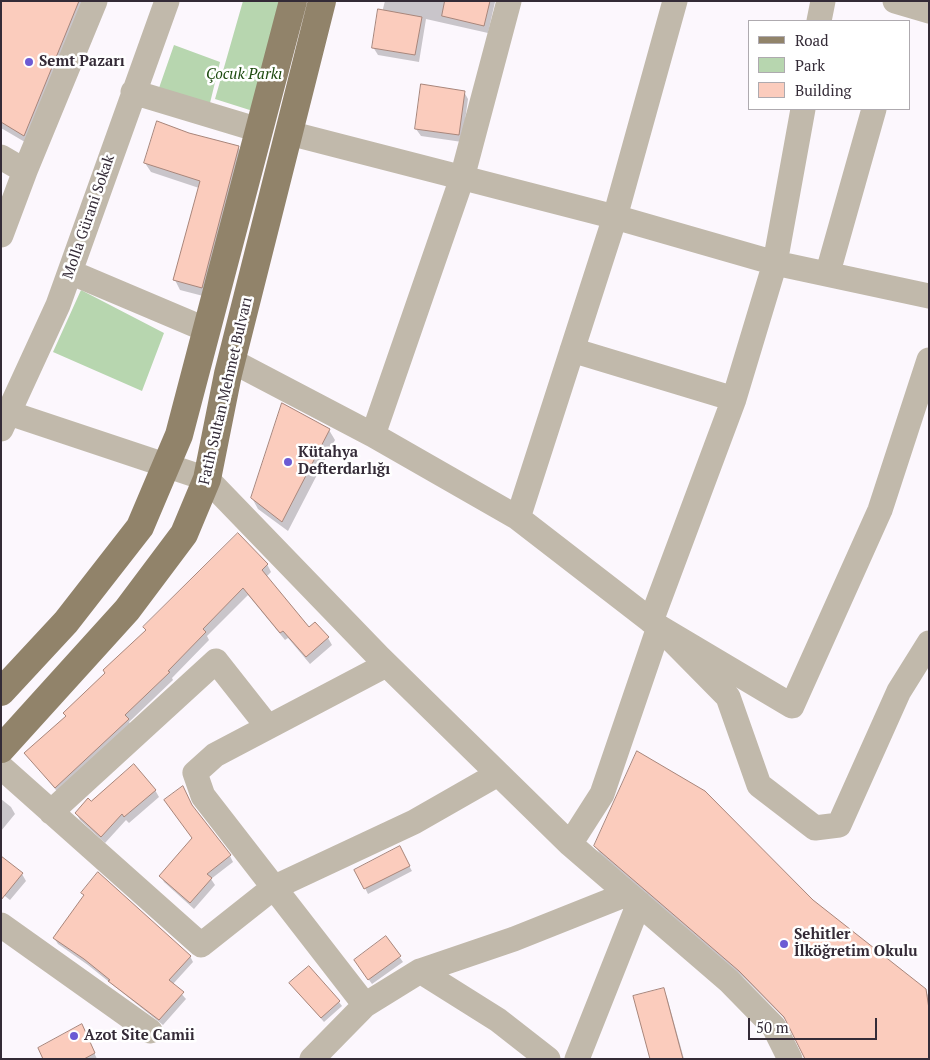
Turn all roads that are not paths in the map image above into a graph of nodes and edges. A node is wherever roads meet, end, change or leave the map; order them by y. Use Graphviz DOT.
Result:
graph roads {
  1 [pos="95,1"];
  2 [pos="167,1"];
  3 [pos="293,1"];
  4 [pos="322,1"];
  5 [pos="509,1"];
  6 [pos="675,1"];
  7 [pos="823,1"];
  8 [pos="900,9"];
  9 [pos="929,11"];
  10 [pos="819,20"];
  11 [pos="133,92"];
  12 [pos="803,110"];
  13 [pos="874,110"];
  14 [pos="259,130"];
  15 [pos="289,133"];
  16 [pos="1,157"];
  17 [pos="25,171"];
  18 [pos="462,178"];
  19 [pos="615,217"];
  20 [pos="1,235"];
  21 [pos="776,263"];
  22 [pos="70,272"];
  23 [pos="828,272"];
  24 [pos="929,296"];
  25 [pos="207,330"];
  26 [pos="572,350"];
  27 [pos="929,360"];
  28 [pos="232,361"];
  29 [pos="734,399"];
  30 [pos="5,421"];
  31 [pos="373,435"];
  32 [pos="166,466"];
  33 [pos="207,480"];
  34 [pos="518,518"];
  35 [pos="655,624"];
  36 [pos="929,643"];
  37 [pos="386,665"];
  38 [pos="1,692"];
  39 [pos="268,727"];
  40 [pos="1,749"];
  41 [pos="1,767"];
  42 [pos="498,774"];
  43 [pos="51,812"];
  44 [pos="570,844"];
  45 [pos="273,888"];
  46 [pos="633,899"];
  47 [pos="1,925"];
  48 [pos="420,971"];
  49 [pos="365,1005"];
  50 [pos="150,1031"];
  51 [pos="312,1059"];
  52 [pos="548,1059"];
  53 [pos="577,1059"];
  54 [pos="790,1059"];
  1 -- 17 [label="street"];
  2 -- 11 [label="street, Molla Gürani Sokak"];
  3 -- 14 [label="main road, Fatih Sultan Mehmet Bulvarı"];
  4 -- 15 [label="main road, Fatih Sultan Mehmet Bulvarı"];
  5 -- 18 [label="street"];
  6 -- 19 [label="street"];
  7 -- 10 [label="street"];
  8 -- 9 [label="street"];
  11 -- 14 [label="street"];
  11 -- 22 [label="street, Molla Gürani Sokak"];
  12 -- 21 [label="street"];
  13 -- 23 [label="street"];
  14 -- 25 [label="main road, Fatih Sultan Mehmet Bulvarı"];
  15 -- 18 [label="street"];
  15 -- 28 [label="main road, Fatih Sultan Mehmet Bulvarı"];
  16 -- 17 [label="street"];
  17 -- 20 [label="street"];
  18 -- 19 [label="street"];
  18 -- 31 [label="street"];
  19 -- 21 [label="street"];
  19 -- 26 [label="street"];
  21 -- 23 [label="street"];
  21 -- 29 [label="street"];
  22 -- 25 [label="street"];
  22 -- 30 [label="street, Molla Gürani Sokak"];
  23 -- 24 [label="street"];
  25 -- 32 [label="main road, Fatih Sultan Mehmet Bulvarı"];
  26 -- 29 [label="street"];
  26 -- 34 [label="street"];
  27 -- 35 [label="street"];
  28 -- 31 [label="street"];
  28 -- 33 [label="main road, Fatih Sultan Mehmet Bulvarı"];
  29 -- 35 [label="street"];
  30 -- 32 [label="street"];
  31 -- 34 [label="street"];
  32 -- 33 [label="street"];
  32 -- 38 [label="main road, Fatih Sultan Mehmet Bulvarı"];
  33 -- 37 [label="street"];
  33 -- 40 [label="main road, Fatih Sultan Mehmet Bulvarı"];
  34 -- 35 [label="street"];
  35 -- 36 [label="street"];
  35 -- 44 [label="street"];
  37 -- 39 [label="street"];
  37 -- 42 [label="street"];
  39 -- 43 [label="street"];
  39 -- 45 [label="street"];
  41 -- 43 [label="street"];
  42 -- 44 [label="street"];
  42 -- 45 [label="street"];
  43 -- 45 [label="street"];
  44 -- 46 [label="street"];
  45 -- 49 [label="street"];
  46 -- 48 [label="street"];
  46 -- 53 [label="street"];
  46 -- 54 [label="street"];
  47 -- 50 [label="street"];
  48 -- 49 [label="street"];
  48 -- 52 [label="street"];
  49 -- 51 [label="street"];
}
